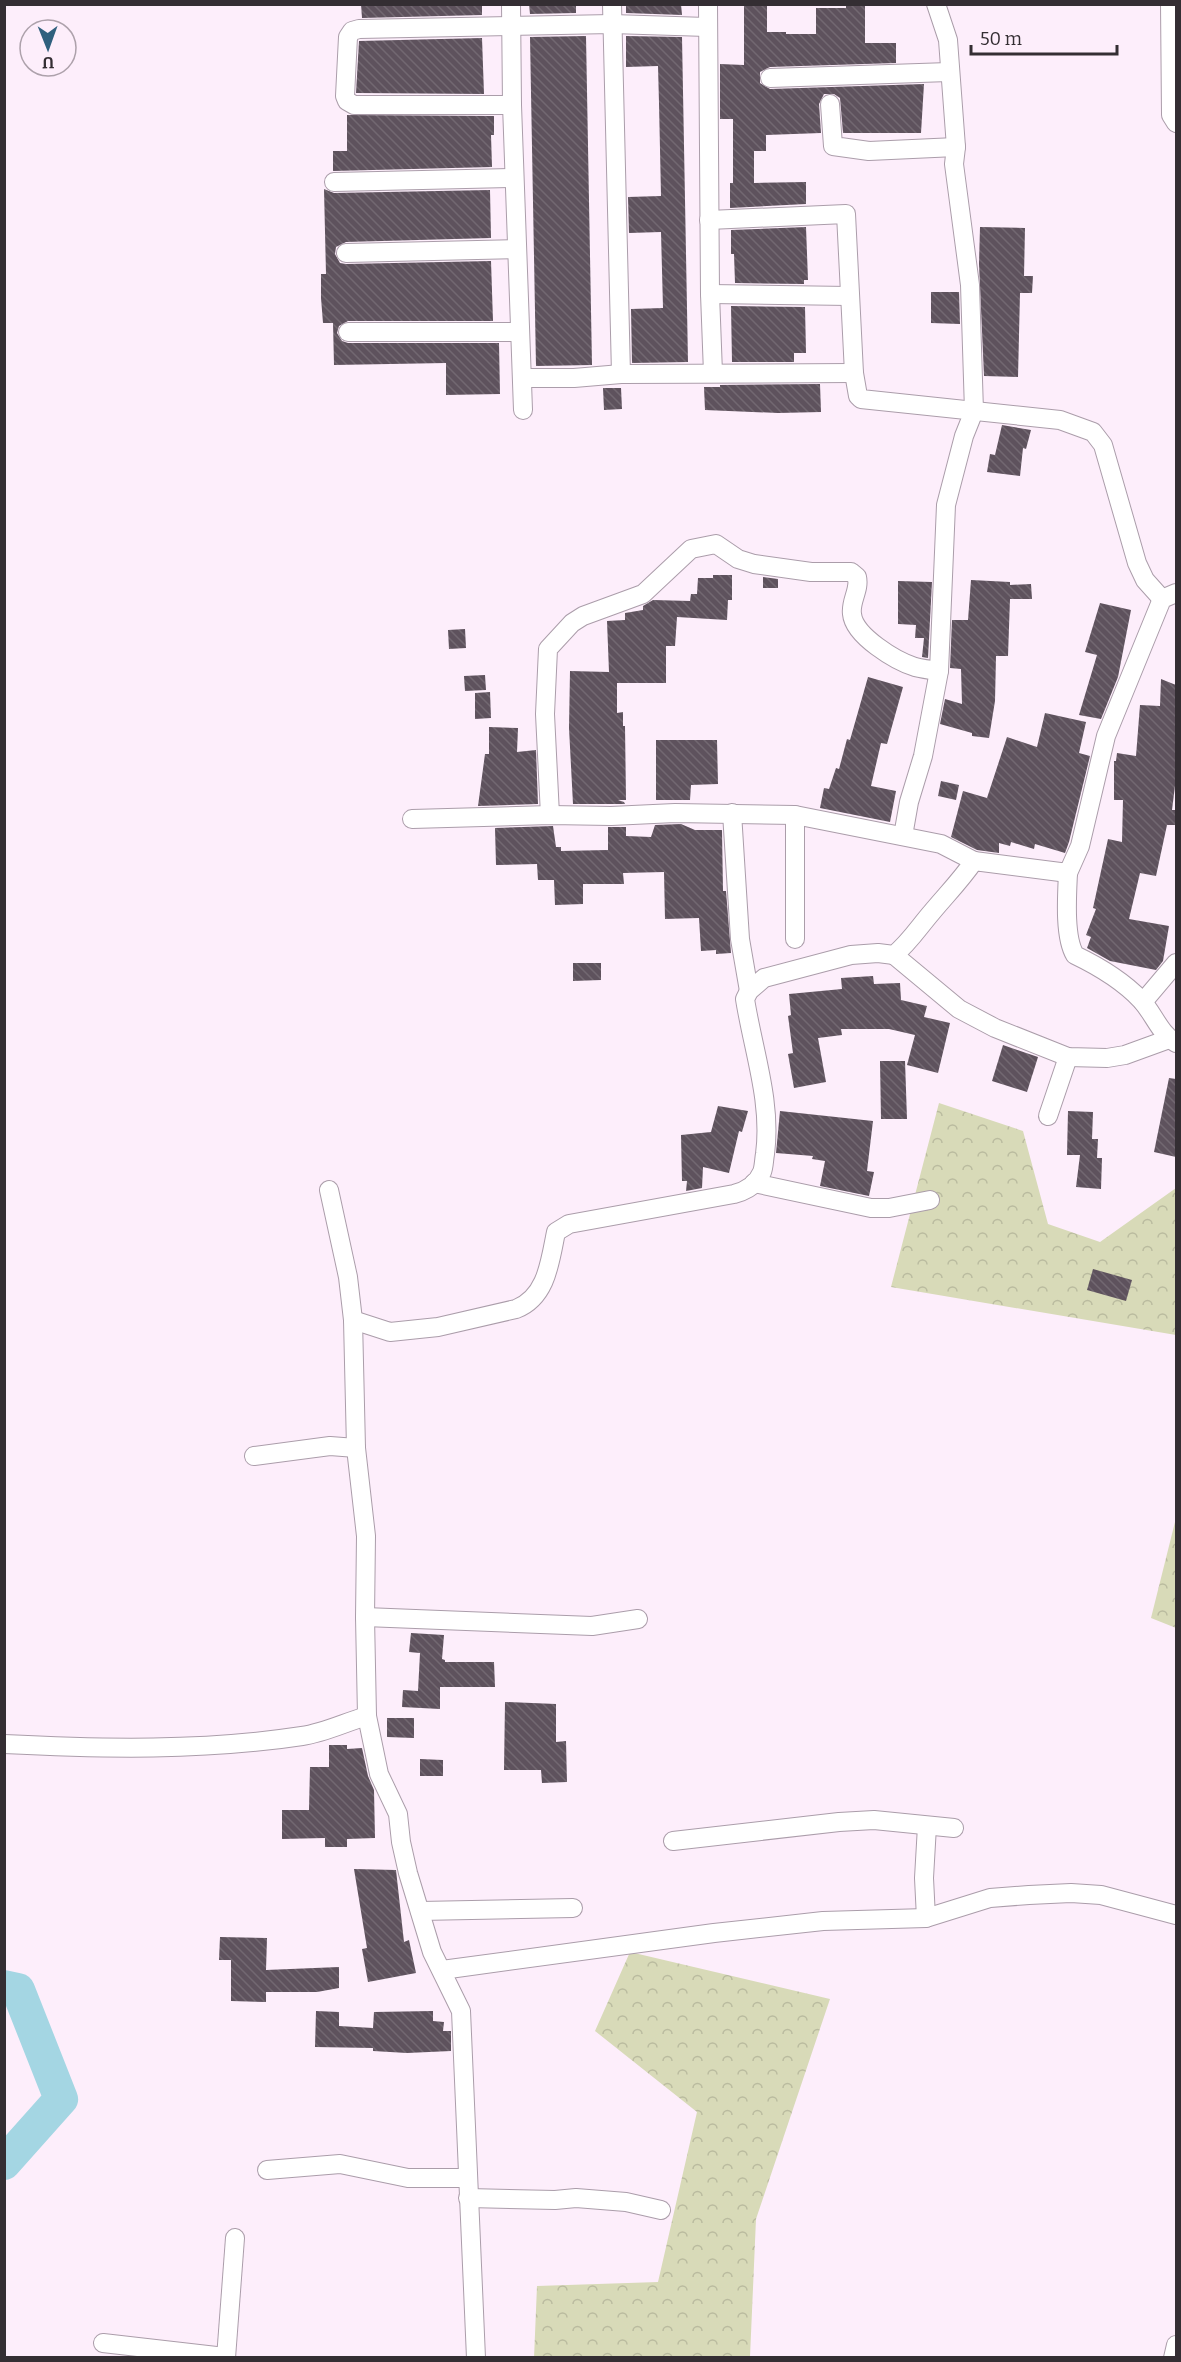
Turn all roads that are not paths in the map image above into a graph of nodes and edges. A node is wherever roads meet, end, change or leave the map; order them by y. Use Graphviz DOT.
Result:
graph roads {
  1 [pos="511,4"];
  2 [pos="612,4"];
  3 [pos="708,4"];
  4 [pos="936,4"];
  5 [pos="1170,4"];
  6 [pos="612,24"];
  7 [pos="511,25"];
  8 [pos="707,27"];
  9 [pos="949,72"];
  10 [pos="770,78"];
  11 [pos="830,104"];
  12 [pos="512,105"];
  13 [pos="1176,123"];
  14 [pos="956,147"];
  15 [pos="514,178"];
  16 [pos="333,182"];
  17 [pos="709,220"];
  18 [pos="517,249"];
  19 [pos="346,253"];
  20 [pos="710,294"];
  21 [pos="849,296"];
  22 [pos="348,332"];
  23 [pos="518,332"];
  24 [pos="854,373"];
  25 [pos="621,374"];
  26 [pos="713,374"];
  27 [pos="522,378"];
  28 [pos="523,410"];
  29 [pos="974,411"];
  30 [pos="1169,596"];
  31 [pos="939,671"];
  32 [pos="732,813"];
  33 [pos="550,815"];
  34 [pos="795,815"];
  35 [pos="412,819"];
  36 [pos="903,836"];
  37 [pos="974,861"];
  38 [pos="1068,873"];
  39 [pos="795,939"];
  40 [pos="894,955"];
  41 [pos="1176,963"];
  42 [pos="749,991"];
  43 [pos="1143,1002"];
  44 [pos="1173,1041"];
  45 [pos="1068,1057"];
  46 [pos="1048,1116"];
  47 [pos="754,1184"];
  48 [pos="329,1190"];
  49 [pos="930,1200"];
  50 [pos="353,1320"];
  51 [pos="356,1448"];
  52 [pos="254,1456"];
  53 [pos="365,1617"];
  54 [pos="638,1619"];
  55 [pos="367,1716"];
  56 [pos="4,1744"];
  57 [pos="927,1826"];
  58 [pos="954,1828"];
  59 [pos="673,1841"];
  60 [pos="573,1908"];
  61 [pos="420,1911"];
  62 [pos="1176,1915"];
  63 [pos="926,1918"];
  64 [pos="442,1970"];
  65 [pos="267,2170"];
  66 [pos="467,2178"];
  67 [pos="468,2198"];
  68 [pos="661,2210"];
  69 [pos="235,2238"];
  70 [pos="103,2343"];
  71 [pos="1176,2345"];
  72 [pos="226,2357"];
  73 [pos="476,2358"];
  74 [pos="1173,2358"];
  1 -- 7 [label="street"];
  2 -- 6 [label="street"];
  3 -- 8 [label="street"];
  4 -- 9 [label="street"];
  5 -- 13 [label="street"];
  6 -- 7 [label="street"];
  6 -- 8 [label="street"];
  6 -- 25 [label="street"];
  7 -- 12 [label="street"];
  7 -- 12 [label="street"];
  8 -- 17 [label="street"];
  9 -- 10 [label="street"];
  9 -- 14 [label="street"];
  11 -- 14 [label="street"];
  12 -- 15 [label="street"];
  14 -- 29 [label="street"];
  15 -- 16 [label="street"];
  15 -- 18 [label="street"];
  17 -- 20 [label="street"];
  17 -- 21 [label="street"];
  18 -- 19 [label="street"];
  18 -- 23 [label="street"];
  20 -- 21 [label="street"];
  20 -- 26 [label="street"];
  21 -- 24 [label="street"];
  22 -- 23 [label="street"];
  23 -- 27 [label="street"];
  24 -- 26 [label="street"];
  24 -- 29 [label="street"];
  25 -- 26 [label="street"];
  25 -- 27 [label="street"];
  27 -- 28 [label="street"];
  29 -- 30 [label="street"];
  29 -- 31 [label="street"];
  30 -- 38 [label="street"];
  31 -- 33 [label="street"];
  31 -- 36 [label="street"];
  32 -- 33 [label="street"];
  32 -- 34 [label="street"];
  32 -- 42 [label="street"];
  33 -- 35 [label="street"];
  34 -- 36 [label="street"];
  34 -- 39 [label="street"];
  36 -- 37 [label="street"];
  37 -- 38 [label="street"];
  37 -- 40 [label="street"];
  38 -- 43 [label="street"];
  40 -- 42 [label="street"];
  40 -- 45 [label="street"];
  41 -- 43 [label="street"];
  42 -- 47 [label="street"];
  43 -- 44 [label="street"];
  44 -- 45 [label="street"];
  45 -- 46 [label="street"];
  47 -- 49 [label="street"];
  47 -- 50 [label="street"];
  48 -- 50 [label="street"];
  50 -- 51 [label="street"];
  51 -- 52 [label="street"];
  51 -- 53 [label="street"];
  53 -- 54 [label="street"];
  53 -- 55 [label="street"];
  55 -- 56 [label="street"];
  55 -- 61 [label="street"];
  57 -- 58 [label="street"];
  57 -- 59 [label="street"];
  57 -- 63 [label="street"];
  60 -- 61 [label="street"];
  61 -- 64 [label="street"];
  62 -- 63 [label="street"];
  63 -- 64 [label="street"];
  64 -- 66 [label="street"];
  65 -- 66 [label="street"];
  66 -- 67 [label="street"];
  67 -- 68 [label="street"];
  67 -- 73 [label="street"];
  69 -- 72 [label="street"];
  70 -- 72 [label="street"];
  71 -- 74 [label="street"];
}
